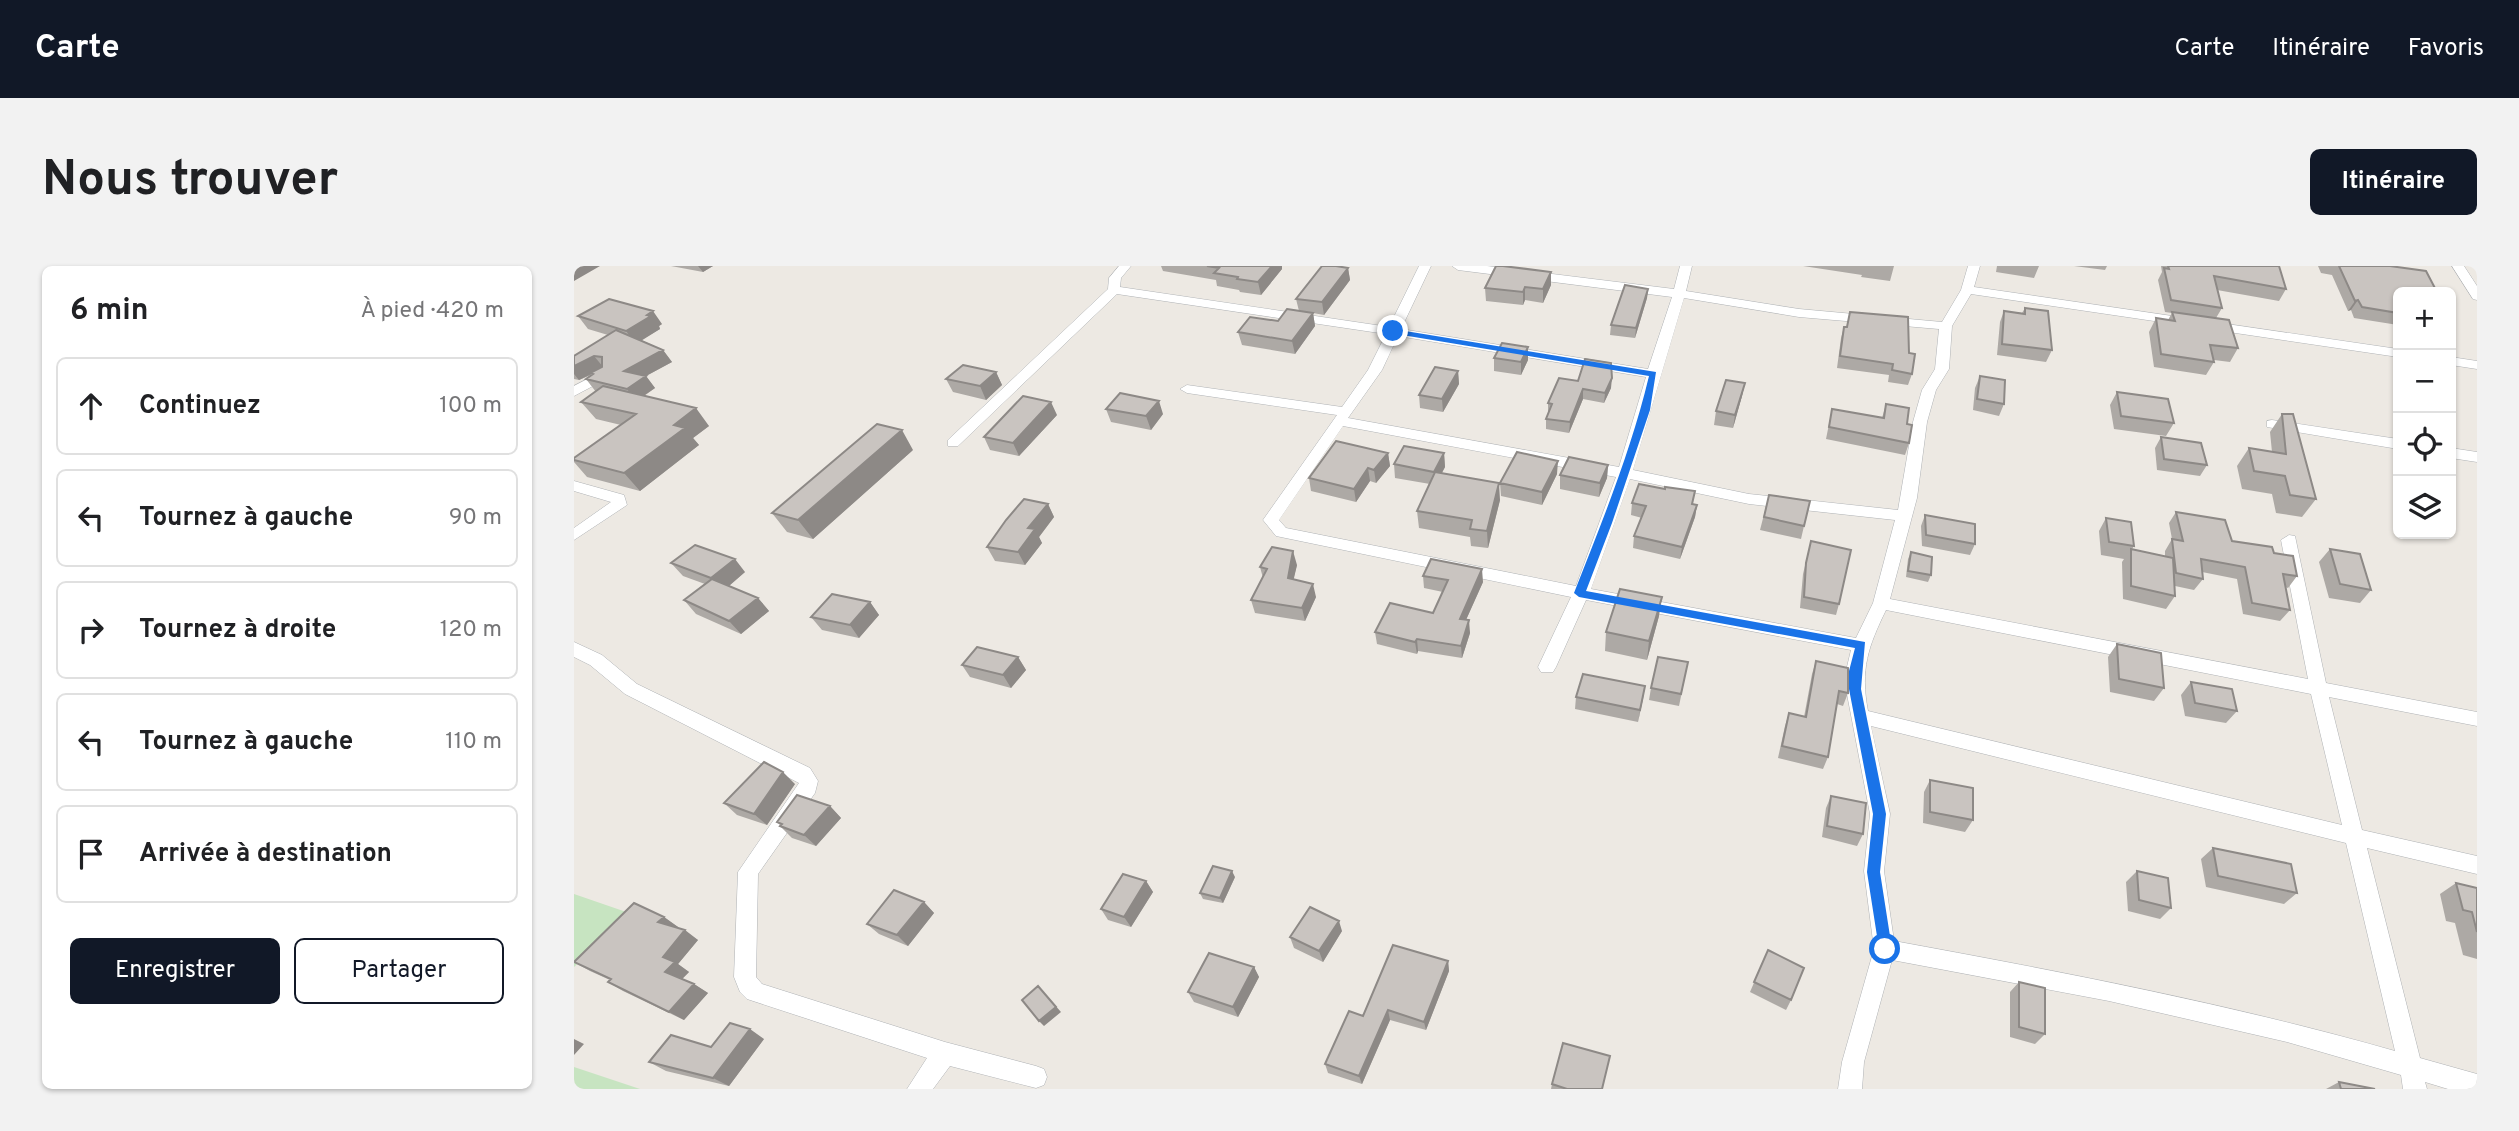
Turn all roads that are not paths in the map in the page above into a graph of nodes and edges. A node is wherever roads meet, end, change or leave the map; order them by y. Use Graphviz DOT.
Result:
graph roads {
  1 [pos="1125,266"];
  2 [pos="1425,266"];
  3 [pos="1458,266"];
  4 [pos="1686,266"];
  5 [pos="1974,266"];
  6 [pos="2458,266"];
  7 [pos="1967,289"];
  8 [pos="1114,290"];
  9 [pos="1681,294"];
  10 [pos="2477,296"];
  11 [pos="1946,326"];
  12 [pos="1393,331"];
  13 [pos="2393,352"];
  14 [pos="2456,362"];
  15 [pos="2477,365"];
  16 [pos="604,374"];
  17 [pos="1653,374"];
  18 [pos="1187,389"];
  19 [pos="574,392"];
  20 [pos="1343,416"];
  21 [pos="2272,424"];
  22 [pos="953,443"];
  23 [pos="2393,443"];
  24 [pos="2456,454"];
  25 [pos="2477,457"];
  26 [pos="1623,472"];
  27 [pos="574,486"];
  28 [pos="1903,516"];
  29 [pos="574,535"];
  30 [pos="2289,540"];
  31 [pos="1579,593"];
  32 [pos="1881,603"];
  33 [pos="1861,645"];
  34 [pos="574,649"];
  35 [pos="1547,667"];
  36 [pos="2319,688"];
  37 [pos="1861,716"];
  38 [pos="2477,719"];
  39 [pos="2356,837"];
  40 [pos="2477,865"];
  41 [pos="1885,949"];
  42 [pos="945,1053"];
  43 [pos="2411,1066"];
  44 [pos="1036,1077"];
  45 [pos="2477,1086"];
  46 [pos="919,1089"];
  47 [pos="1850,1089"];
  48 [pos="2416,1089"];
  1 -- 8 [label="street"];
  2 -- 12 [label="street"];
  3 -- 9 [label="street"];
  4 -- 9 [label="street"];
  5 -- 7 [label="street"];
  6 -- 10 [label="street"];
  7 -- 11 [label="street"];
  7 -- 13 [label="street"];
  8 -- 12 [label="street"];
  8 -- 22 [label="street"];
  9 -- 11 [label="street"];
  9 -- 17 [label="street"];
  11 -- 28 [label="street"];
  12 -- 17 [label="street"];
  12 -- 20 [label="street"];
  14 -- 15 [label="street"];
  16 -- 19 [label="street"];
  17 -- 26 [label="street"];
  18 -- 20 [label="street"];
  20 -- 26 [label="street"];
  20 -- 31 [label="street"];
  21 -- 23 [label="street"];
  24 -- 25 [label="street"];
  26 -- 28 [label="street"];
  26 -- 31 [label="street"];
  27 -- 29 [label="street"];
  28 -- 32 [label="street"];
  30 -- 36 [label="street"];
  31 -- 33 [label="street"];
  31 -- 35 [label="street"];
  32 -- 33 [label="street"];
  32 -- 36 [label="street"];
  33 -- 37 [label="street"];
  34 -- 42 [label="street"];
  36 -- 38 [label="street"];
  36 -- 39 [label="street"];
  37 -- 39 [label="street"];
  37 -- 41 [label="street"];
  39 -- 40 [label="street"];
  39 -- 43 [label="street"];
  41 -- 43 [label="street"];
  41 -- 47 [label="street"];
  42 -- 44 [label="street"];
  42 -- 46 [label="street"];
  43 -- 45 [label="street"];
  43 -- 48 [label="street"];
}
